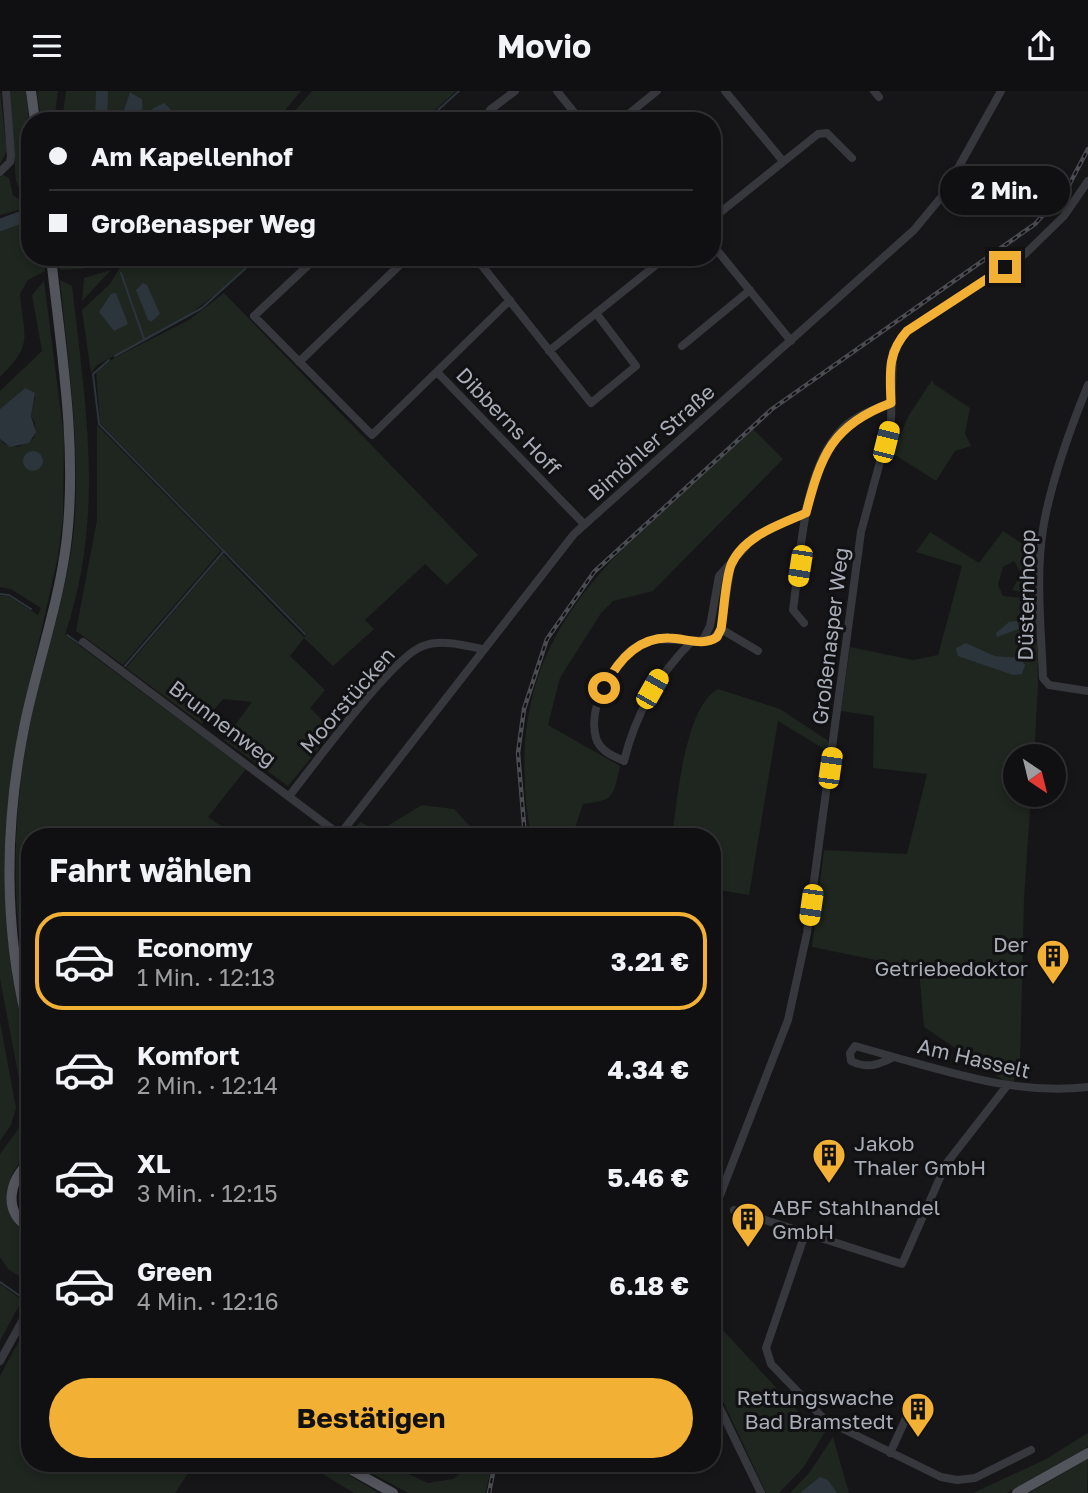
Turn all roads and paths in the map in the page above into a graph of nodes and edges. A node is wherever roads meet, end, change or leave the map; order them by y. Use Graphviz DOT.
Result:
graph roads {
  1 [pos="6,91"];
  2 [pos="31,91"];
  3 [pos="515,91"];
  4 [pos="557,91"];
  5 [pos="657,91"];
  6 [pos="725,91"];
  7 [pos="1001,91"];
  8 [pos="34,112"];
  9 [pos="492,112"];
  10 [pos="574,112"];
  11 [pos="631,112"];
  12 [pos="852,158"];
  13 [pos="782,160"];
  14 [pos="0,172"];
  15 [pos="1088,181"];
  16 [pos="721,211"];
  17 [pos="721,255"];
  18 [pos="52,266"];
  19 [pos="307,266"];
  20 [pos="399,266"];
  21 [pos="482,266"];
  22 [pos="655,266"];
  23 [pos="750,290"];
  24 [pos="510,300"];
  25 [pos="596,313"];
  26 [pos="791,341"];
  27 [pos="682,347"];
  28 [pos="549,351"];
  29 [pos="299,362"];
  30 [pos="437,372"];
  31 [pos="1088,385"];
  32 [pos="891,403"];
  33 [pos="806,513"];
  34 [pos="584,524"];
  35 [pos="731,565"];
  36 [pos="804,623"];
  37 [pos="721,629"];
  38 [pos="703,640"];
  39 [pos="83,642"];
  40 [pos="691,642"];
  41 [pos="482,649"];
  42 [pos="758,651"];
  43 [pos="1088,691"];
  44 [pos="290,795"];
  45 [pos="329,828"];
  46 [pos="345,828"];
  47 [pos="21,986"];
  48 [pos="894,1057"];
  49 [pos="1006,1087"];
  50 [pos="1088,1087"];
  51 [pos="21,1170"];
  52 [pos="721,1193"];
  53 [pos="734,1210"];
  54 [pos="21,1224"];
  55 [pos="805,1234"];
  56 [pos="21,1323"];
  57 [pos="0,1361"];
  58 [pos="913,1403"];
  59 [pos="721,1411"];
  60 [pos="1031,1450"];
  61 [pos="890,1453"];
  62 [pos="1088,1453"];
  63 [pos="356,1472"];
  64 [pos="393,1493"];
  65 [pos="761,1493"];
  66 [pos="1017,1493"];
  1 -- 14 [label="street"];
  2 -- 8 [label="main road"];
  3 -- 9 [label="street"];
  4 -- 10 [label="street"];
  5 -- 11 [label="street"];
  6 -- 13 [label="street"];
  7 -- 26 [label="street, Bimöhler Straße"];
  12 -- 13 [label="street"];
  13 -- 16 [label="street"];
  15 -- 32 [label="street, Großenasper Weg"];
  17 -- 23 [label="street"];
  18 -- 47 [label="main road"];
  19 -- 29 [label="street"];
  20 -- 29 [label="street"];
  21 -- 24 [label="street"];
  22 -- 25 [label="street"];
  23 -- 26 [label="street"];
  23 -- 27 [label="street"];
  24 -- 28 [label="street"];
  24 -- 30 [label="street"];
  25 -- 28 [label="street"];
  25 -- 28 [label="street"];
  26 -- 34 [label="street, Bimöhler Straße"];
  29 -- 30 [label="street"];
  30 -- 34 [label="street, Dibberns Hoff"];
  31 -- 43 [label="street, Düsternhoop"];
  32 -- 33 [label="street"];
  32 -- 52 [label="street, Großenasper Weg"];
  33 -- 35 [label="street"];
  33 -- 36 [label="street"];
  34 -- 41 [label="street, Bimöhler Straße"];
  35 -- 37 [label="street"];
  35 -- 38 [label="street"];
  37 -- 38 [label="street"];
  37 -- 42 [label="street"];
  38 -- 40 [label="street"];
  39 -- 44 [label="street, Brunnenweg"];
  40 -- 40 [label="street"];
  41 -- 44 [label="street, Moorstücken"];
  41 -- 46 [label="street, Bimöhler Straße"];
  44 -- 45 [label="street, Brunnenweg"];
  48 -- 48 [label="street, Am Hasselt"];
  48 -- 49 [label="street, Am Hasselt"];
  49 -- 50 [label="street, Am Hasselt"];
  49 -- 55 [label="street"];
  51 -- 54 [label="main road"];
  53 -- 55 [label="street"];
  55 -- 61 [label="street"];
  56 -- 57 [label="street"];
  58 -- 61 [label="street"];
  59 -- 65 [label="street"];
  60 -- 61 [label="street"];
  62 -- 66 [label="main road"];
  63 -- 64 [label="main road"];
}
